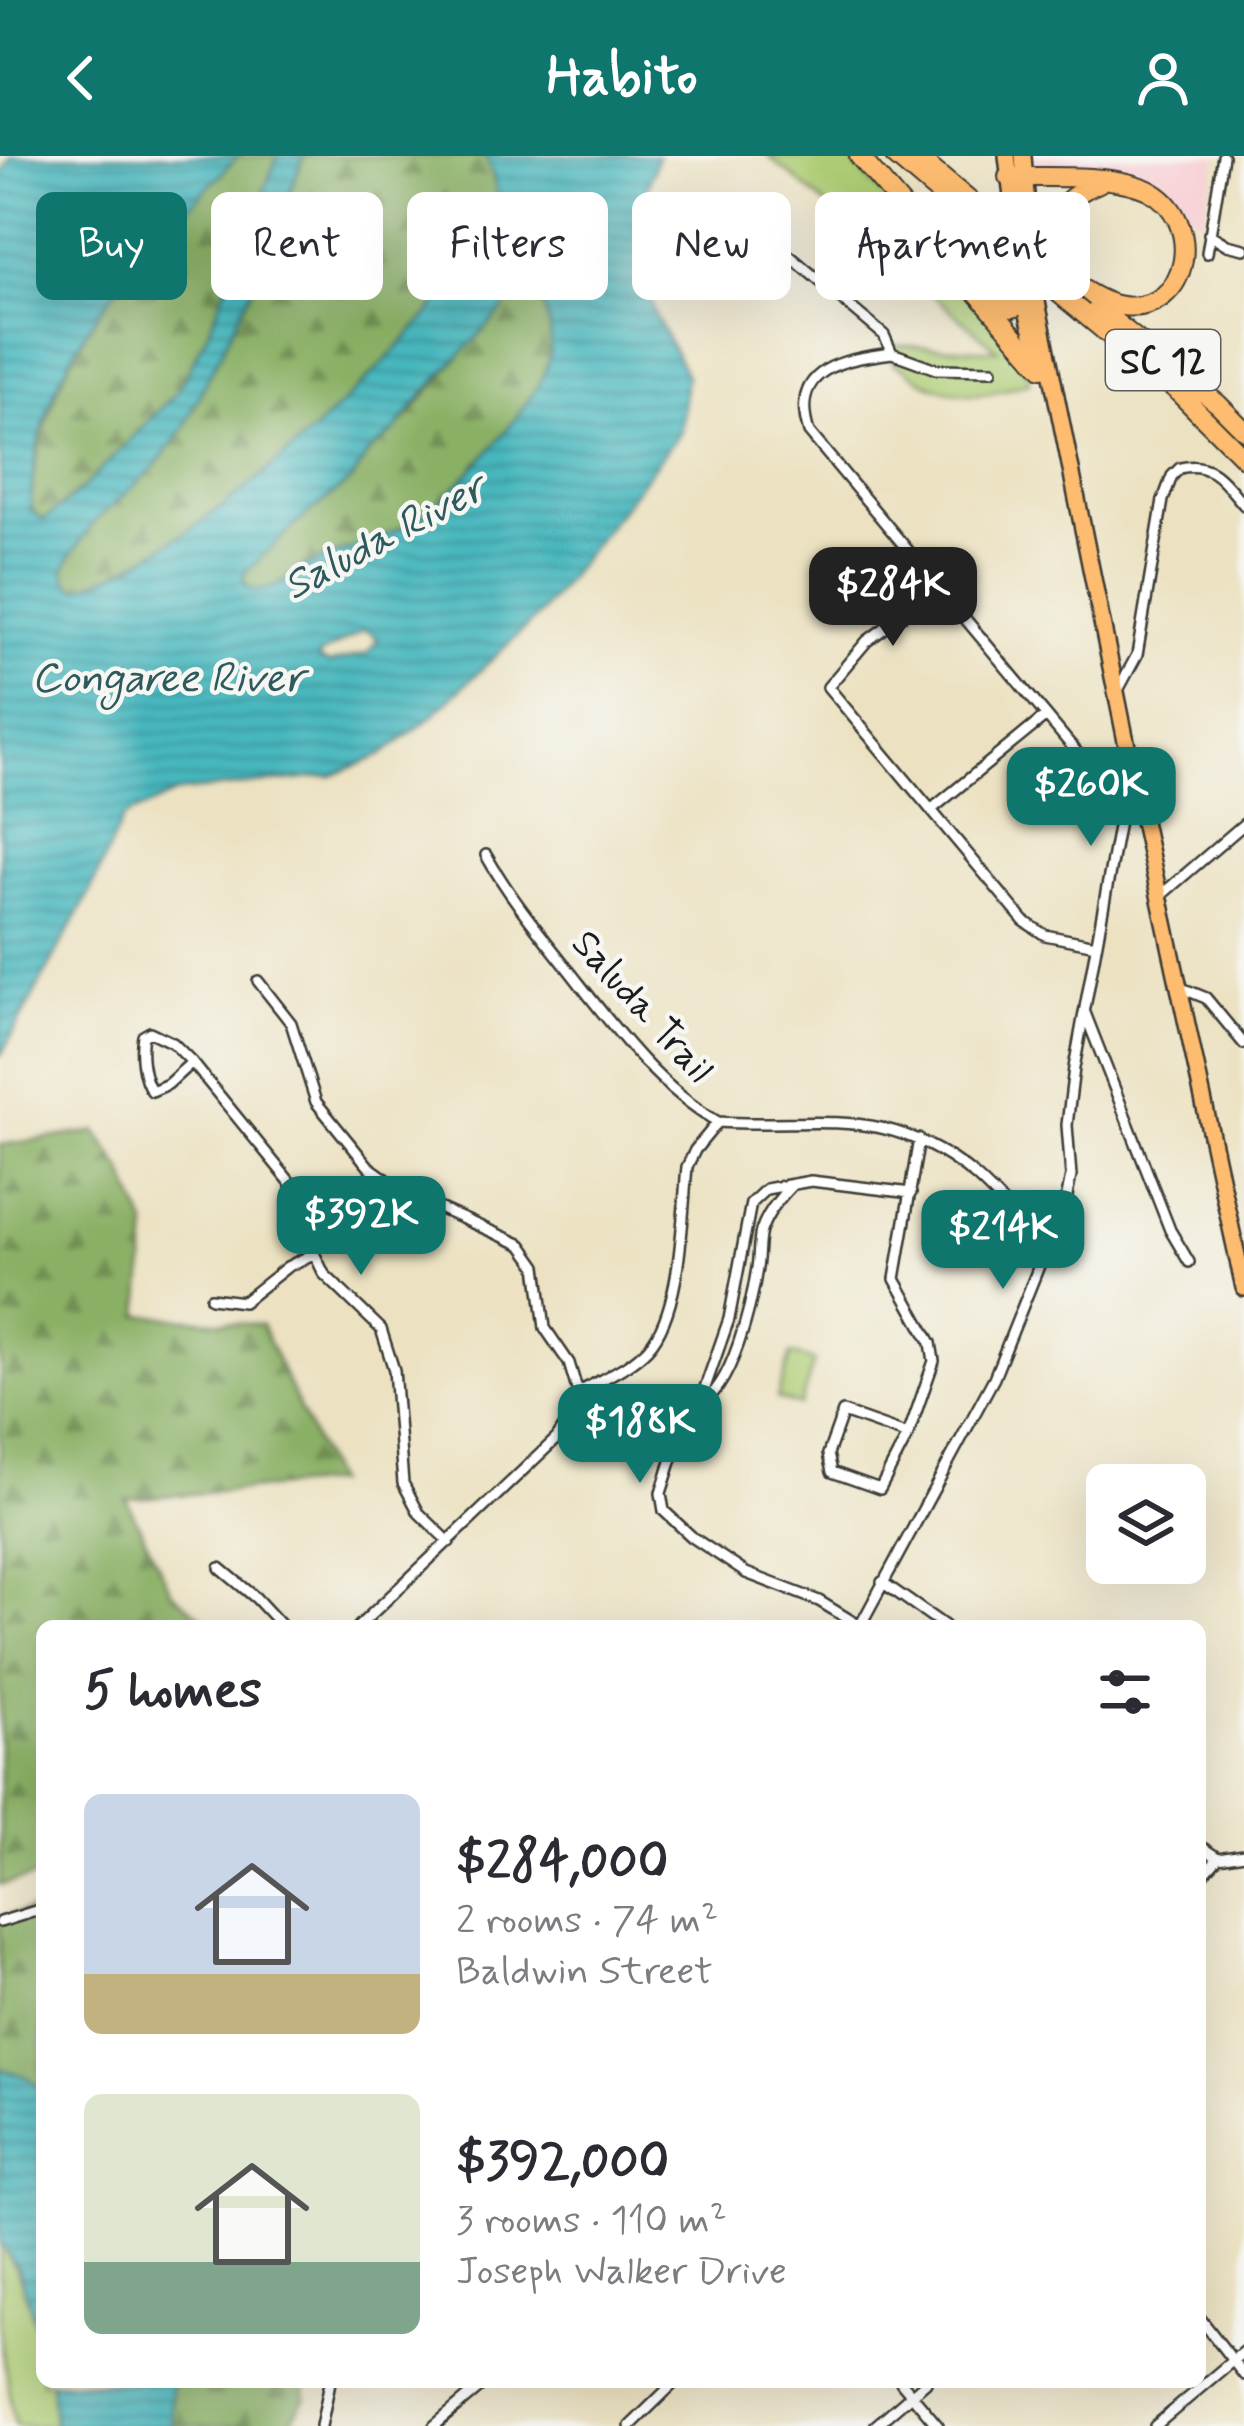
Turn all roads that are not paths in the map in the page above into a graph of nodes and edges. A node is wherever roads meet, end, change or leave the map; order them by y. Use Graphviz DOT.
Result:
graph roads {
  1 [pos="859,156"];
  2 [pos="895,156"];
  3 [pos="916,156"];
  4 [pos="1007,156"];
  5 [pos="1023,156"];
  6 [pos="1223,156"];
  7 [pos="1016,177"];
  8 [pos="1102,182"];
  9 [pos="891,192"];
  10 [pos="937,192"];
  11 [pos="959,192"];
  12 [pos="1020,192"];
  13 [pos="1082,192"];
  14 [pos="1209,234"];
  15 [pos="1244,249"];
  16 [pos="1207,254"];
  17 [pos="791,257"];
  18 [pos="1090,299"];
  19 [pos="987,300"];
  20 [pos="989,300"];
  21 [pos="1083,300"];
  22 [pos="1084,300"];
  23 [pos="1031,301"];
  24 [pos="892,353"];
  25 [pos="1042,368"];
  26 [pos="992,370"];
  27 [pos="1244,430"];
  28 [pos="1068,451"];
  29 [pos="1244,458"];
  30 [pos="1244,506"];
  31 [pos="938,589"];
  32 [pos="1117,692"];
  33 [pos="1046,716"];
  34 [pos="1130,761"];
  35 [pos="1121,806"];
  36 [pos="932,809"];
  37 [pos="1244,824"];
  38 [pos="486,855"];
  39 [pos="1160,896"];
  40 [pos="1096,945"];
  41 [pos="258,981"];
  42 [pos="1179,987"];
  43 [pos="1085,1013"];
  44 [pos="1244,1044"];
  45 [pos="192,1061"];
  46 [pos="718,1122"];
  47 [pos="920,1139"];
  48 [pos="793,1184"];
  49 [pos="911,1192"];
  50 [pos="1047,1243"];
  51 [pos="313,1254"];
  52 [pos="1189,1262"];
  53 [pos="1244,1288"];
  54 [pos="211,1298"];
  55 [pos="578,1393"];
  56 [pos="699,1403"];
  57 [pos="908,1435"];
  58 [pos="449,1542"];
  59 [pos="220,1568"];
  60 [pos="882,1582"];
  61 [pos="276,1620"];
  62 [pos="365,1620"];
  63 [pos="850,1620"];
  64 [pos="863,1620"];
  65 [pos="937,1620"];
  66 [pos="1206,1850"];
  67 [pos="1244,1854"];
  68 [pos="1218,1858"];
  69 [pos="1206,1871"];
  70 [pos="36,1911"];
  71 [pos="0,1922"];
  72 [pos="1206,2326"];
  73 [pos="1244,2351"];
  74 [pos="1233,2361"];
  75 [pos="1244,2375"];
  76 [pos="1206,2384"];
  77 [pos="329,2388"];
  78 [pos="479,2388"];
  79 [pos="669,2388"];
  80 [pos="906,2388"];
  81 [pos="919,2388"];
  82 [pos="1201,2388"];
  83 [pos="911,2395"];
  84 [pos="321,2426"];
  85 [pos="434,2426"];
  86 [pos="630,2426"];
  87 [pos="875,2426"];
  88 [pos="938,2426"];
  89 [pos="1155,2426"];
  1 -- 9 [label="highway"];
  2 -- 10 [label="highway, SC 12, bridge"];
  3 -- 11 [label="highway, bridge"];
  4 -- 7 [label="main road"];
  5 -- 7 [label="main road"];
  6 -- 14 [label="street"];
  7 -- 8 [label="highway"];
  7 -- 12 [label="main road"];
  7 -- 23 [label="main road"];
  8 -- 13 [label="highway"];
  8 -- 18 [label="highway"];
  14 -- 15 [label="street"];
  14 -- 16 [label="street"];
  17 -- 24 [label="street"];
  19 -- 25 [label="highway"];
  20 -- 23 [label="highway"];
  21 -- 29 [label="highway, SC 12"];
  22 -- 27 [label="highway, SC 12"];
  23 -- 25 [label="main road"];
  23 -- 28 [label="main road"];
  24 -- 26 [label="street"];
  24 -- 31 [label="street"];
  25 -- 28 [label="main road"];
  28 -- 32 [label="main road"];
  30 -- 32 [label="street"];
  31 -- 33 [label="street"];
  31 -- 36 [label="street"];
  32 -- 34 [label="main road"];
  33 -- 35 [label="street"];
  33 -- 36 [label="street"];
  34 -- 35 [label="street"];
  34 -- 39 [label="main road"];
  35 -- 40 [label="street"];
  36 -- 40 [label="street"];
  37 -- 39 [label="street"];
  38 -- 46 [label="street, Saluda Trail"];
  39 -- 42 [label="main road"];
  40 -- 43 [label="street"];
  41 -- 55 [label="street"];
  42 -- 44 [label="street"];
  42 -- 53 [label="main road"];
  43 -- 50 [label="street"];
  43 -- 52 [label="street"];
  45 -- 45 [label="street"];
  45 -- 51 [label="street"];
  46 -- 47 [label="street, Saluda Trail"];
  46 -- 55 [label="street"];
  47 -- 49 [label="street"];
  47 -- 50 [label="street, Saluda Trail"];
  48 -- 49 [label="street"];
  48 -- 56 [label="street"];
  48 -- 56 [label="street"];
  49 -- 57 [label="street"];
  50 -- 60 [label="street"];
  51 -- 54 [label="street"];
  51 -- 58 [label="street"];
  55 -- 58 [label="street"];
  56 -- 63 [label="street"];
  57 -- 57 [label="street"];
  58 -- 62 [label="street"];
  59 -- 61 [label="street"];
  60 -- 64 [label="street"];
  60 -- 65 [label="street"];
  66 -- 68 [label="street"];
  67 -- 68 [label="street"];
  68 -- 69 [label="street"];
  70 -- 71 [label="street"];
  72 -- 74 [label="street"];
  73 -- 74 [label="street"];
  74 -- 75 [label="street"];
  74 -- 76 [label="street"];
  77 -- 84 [label="street"];
  78 -- 85 [label="street"];
  79 -- 86 [label="street"];
  80 -- 83 [label="street"];
  81 -- 83 [label="street"];
  82 -- 89 [label="street"];
  83 -- 87 [label="street"];
  83 -- 88 [label="street"];
}
